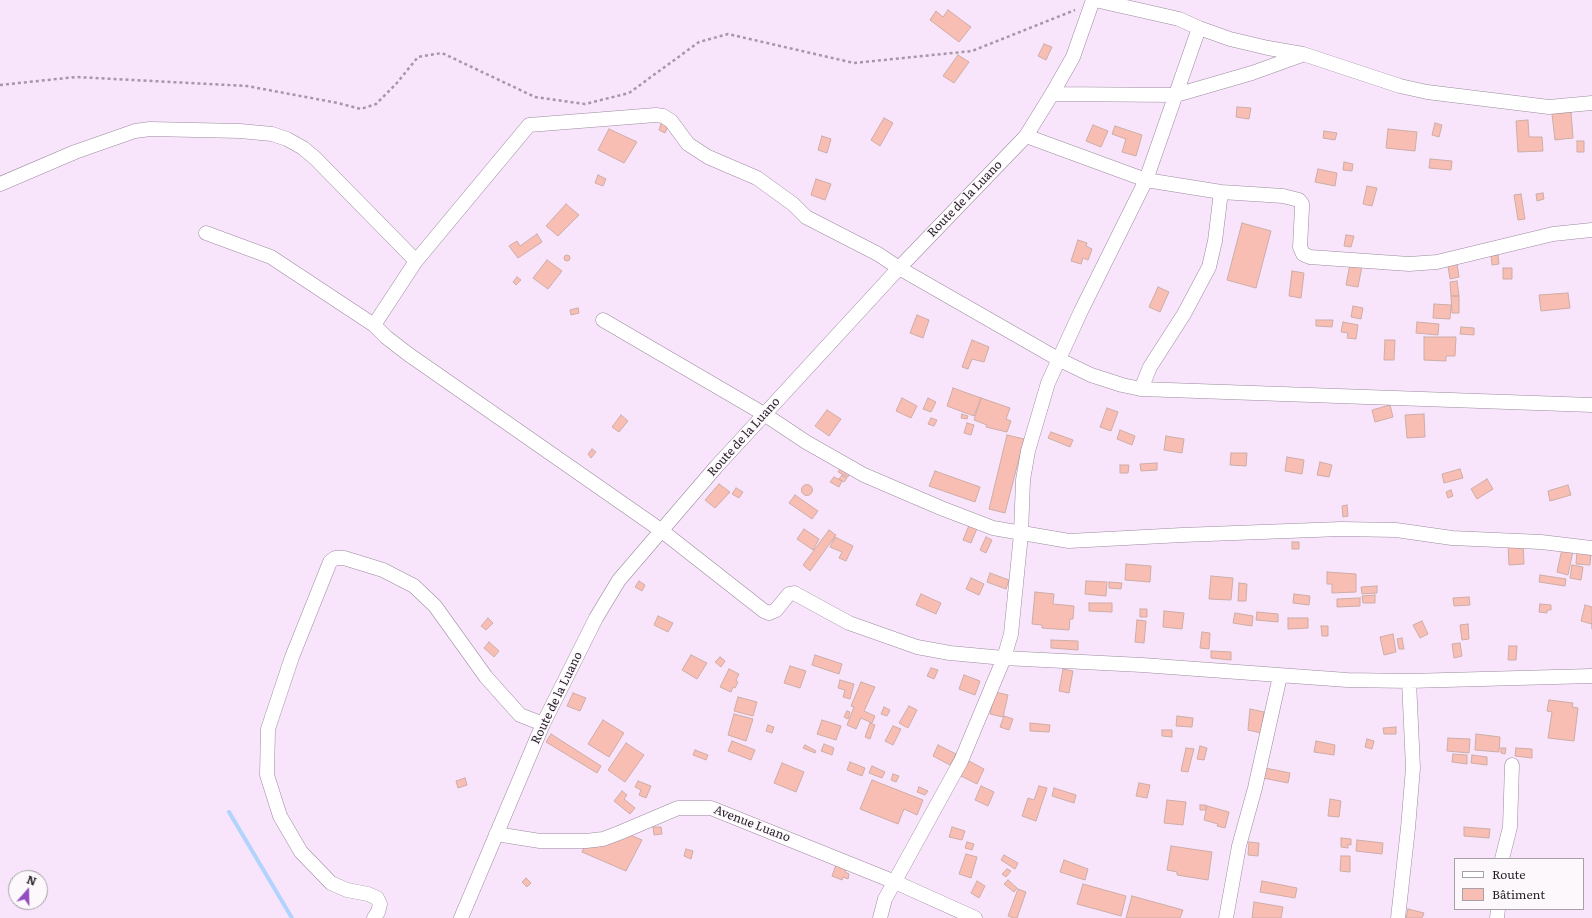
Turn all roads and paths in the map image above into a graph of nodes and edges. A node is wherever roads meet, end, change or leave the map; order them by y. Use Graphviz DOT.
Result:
graph roads {
  1 [pos="1094,0"];
  2 [pos="1080,7"];
  3 [pos="1199,28"];
  4 [pos="1303,54"];
  5 [pos="0,85"];
  6 [pos="1052,94"];
  7 [pos="1176,95"];
  8 [pos="1592,103"];
  9 [pos="1026,136"];
  10 [pos="1146,180"];
  11 [pos="0,184"];
  12 [pos="1221,192"];
  13 [pos="1592,230"];
  14 [pos="206,233"];
  15 [pos="416,261"];
  16 [pos="899,268"];
  17 [pos="603,320"];
  18 [pos="374,325"];
  19 [pos="1058,358"];
  20 [pos="1141,389"];
  21 [pos="1592,405"];
  22 [pos="764,414"];
  23 [pos="662,531"];
  24 [pos="1021,534"];
  25 [pos="1592,548"];
  26 [pos="1004,658"];
  27 [pos="1280,676"];
  28 [pos="1592,676"];
  29 [pos="1408,681"];
  30 [pos="544,724"];
  31 [pos="1512,765"];
  32 [pos="496,834"];
  33 [pos="1502,858"];
  34 [pos="895,882"];
  35 [pos="374,918"];
  36 [pos="461,918"];
  37 [pos="880,918"];
  38 [pos="975,918"];
  39 [pos="1226,918"];
  40 [pos="1398,918"];
  1 -- 3 [label="street"];
  1 -- 6 [label="street, Route de la Luano"];
  2 -- 5 [label="path"];
  3 -- 4 [label="street"];
  3 -- 7 [label="street"];
  4 -- 7 [label="street"];
  4 -- 8 [label="street"];
  6 -- 7 [label="street"];
  6 -- 9 [label="street, Route de la Luano"];
  7 -- 10 [label="street"];
  9 -- 10 [label="street"];
  9 -- 16 [label="street, Route de la Luano"];
  10 -- 12 [label="street"];
  10 -- 19 [label="street"];
  11 -- 15 [label="street"];
  12 -- 13 [label="street"];
  12 -- 20 [label="street"];
  14 -- 18 [label="street"];
  15 -- 16 [label="street"];
  15 -- 18 [label="street"];
  16 -- 19 [label="street"];
  16 -- 22 [label="street, Route de la Luano"];
  17 -- 22 [label="street"];
  18 -- 23 [label="street"];
  19 -- 20 [label="street"];
  19 -- 24 [label="street"];
  20 -- 21 [label="street"];
  22 -- 23 [label="street, Route de la Luano"];
  22 -- 24 [label="street"];
  23 -- 26 [label="street"];
  23 -- 30 [label="street, Route de la Luano"];
  24 -- 25 [label="street"];
  24 -- 26 [label="street"];
  26 -- 27 [label="street"];
  26 -- 34 [label="street"];
  27 -- 29 [label="street"];
  27 -- 39 [label="street"];
  28 -- 29 [label="street"];
  29 -- 40 [label="street"];
  30 -- 32 [label="street, Route de la Luano"];
  30 -- 35 [label="street"];
  31 -- 33 [label="street"];
  32 -- 34 [label="street, Avenue Luano"];
  32 -- 36 [label="street, Route de la Luano"];
  34 -- 37 [label="street"];
  34 -- 38 [label="street, Avenue Luano"];
}
